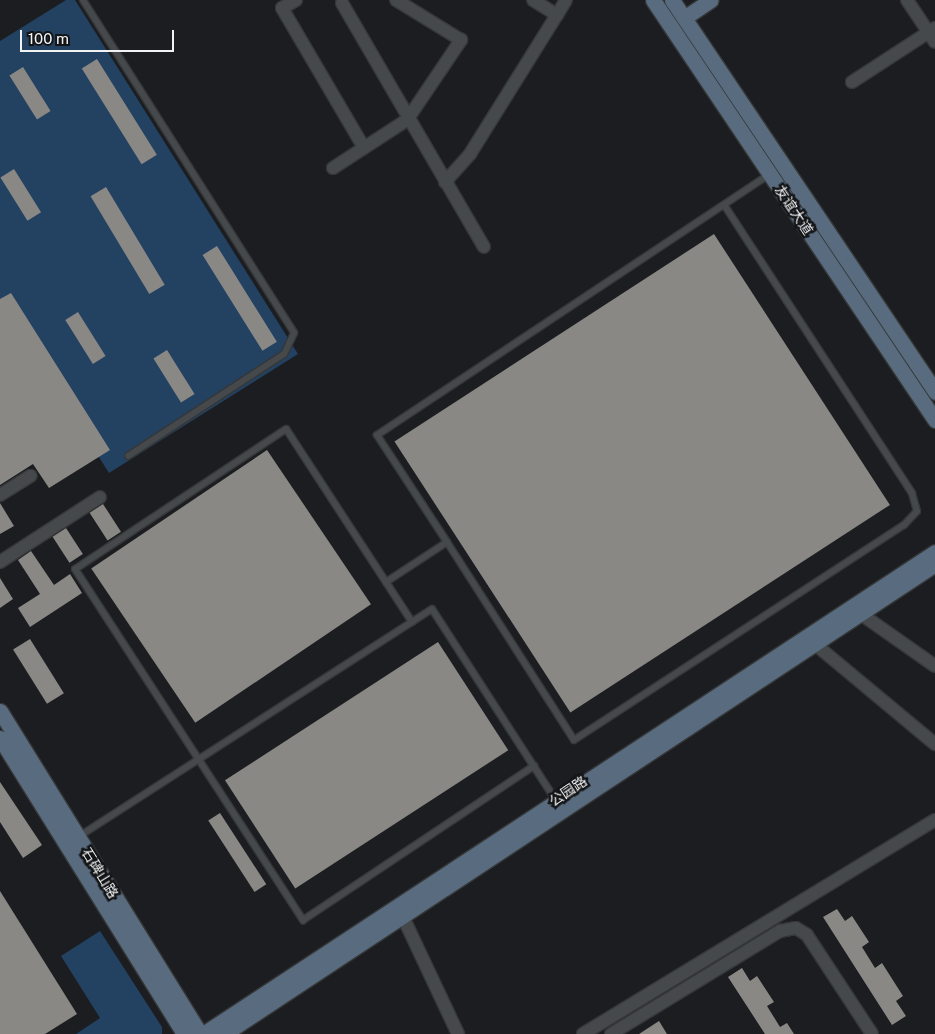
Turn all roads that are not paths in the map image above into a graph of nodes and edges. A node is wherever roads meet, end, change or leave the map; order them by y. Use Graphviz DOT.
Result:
graph roads {
  1 [pos="83,0"];
  2 [pos="296,0"];
  3 [pos="396,0"];
  4 [pos="533,0"];
  5 [pos="566,0"];
  6 [pos="653,0"];
  7 [pos="672,0"];
  8 [pos="711,0"];
  9 [pos="907,0"];
  10 [pos="343,1"];
  11 [pos="557,15"];
  12 [pos="684,18"];
  13 [pos="933,34"];
  14 [pos="852,82"];
  15 [pos="407,120"];
  16 [pos="364,148"];
  17 [pos="333,168"];
  18 [pos="770,174"];
  19 [pos="445,182"];
  20 [pos="724,205"];
  21 [pos="484,247"];
  22 [pos="935,392"];
  23 [pos="935,420"];
  24 [pos="128,456"];
  25 [pos="31,476"];
  26 [pos="0,495"];
  27 [pos="100,498"];
  28 [pos="447,542"];
  29 [pos="935,552"];
  30 [pos="0,562"];
  31 [pos="935,564"];
  32 [pos="386,582"];
  33 [pos="861,614"];
  34 [pos="412,622"];
  35 [pos="816,645"];
  36 [pos="935,666"];
  37 [pos="0,712"];
  38 [pos="0,738"];
  39 [pos="935,744"];
  40 [pos="198,760"];
  41 [pos="534,766"];
  42 [pos="555,799"];
  43 [pos="935,820"];
  44 [pos="73,841"];
  45 [pos="402,917"];
  46 [pos="184,1034"];
  47 [pos="202,1034"];
  48 [pos="224,1034"];
  49 [pos="458,1034"];
  50 [pos="583,1034"];
  51 [pos="610,1034"];
  52 [pos="872,1034"];
  1 -- 24 [label="lane"];
  2 -- 16 [label="street"];
  3 -- 15 [label="street"];
  4 -- 11 [label="street"];
  5 -- 11 [label="street"];
  6 -- 18 [label="street, 友谊大道"];
  7 -- 12 [label="street, 友谊大道"];
  8 -- 12 [label="street"];
  9 -- 13 [label="street"];
  10 -- 15 [label="street"];
  11 -- 19 [label="street"];
  12 -- 22 [label="street, 友谊大道"];
  13 -- 14 [label="street"];
  15 -- 16 [label="street"];
  15 -- 19 [label="street"];
  16 -- 17 [label="street"];
  18 -- 20 [label="lane"];
  18 -- 23 [label="street, 友谊大道"];
  19 -- 21 [label="street"];
  20 -- 28 [label="lane"];
  20 -- 28 [label="lane"];
  25 -- 26 [label="street"];
  27 -- 30 [label="street"];
  28 -- 32 [label="lane"];
  29 -- 42 [label="street, 公园路"];
  31 -- 33 [label="street"];
  32 -- 34 [label="lane"];
  32 -- 40 [label="lane"];
  33 -- 35 [label="street"];
  33 -- 36 [label="street"];
  34 -- 40 [label="lane"];
  34 -- 41 [label="lane"];
  35 -- 39 [label="street"];
  35 -- 45 [label="street"];
  37 -- 44 [label="street, 石碑山路"];
  38 -- 44 [label="street"];
  40 -- 41 [label="lane"];
  40 -- 44 [label="lane"];
  41 -- 42 [label="lane"];
  42 -- 47 [label="street, 公园路"];
  43 -- 50 [label="street"];
  44 -- 46 [label="street"];
  44 -- 47 [label="street, 石碑山路"];
  45 -- 48 [label="street"];
  45 -- 49 [label="street"];
  51 -- 52 [label="street"];
}
